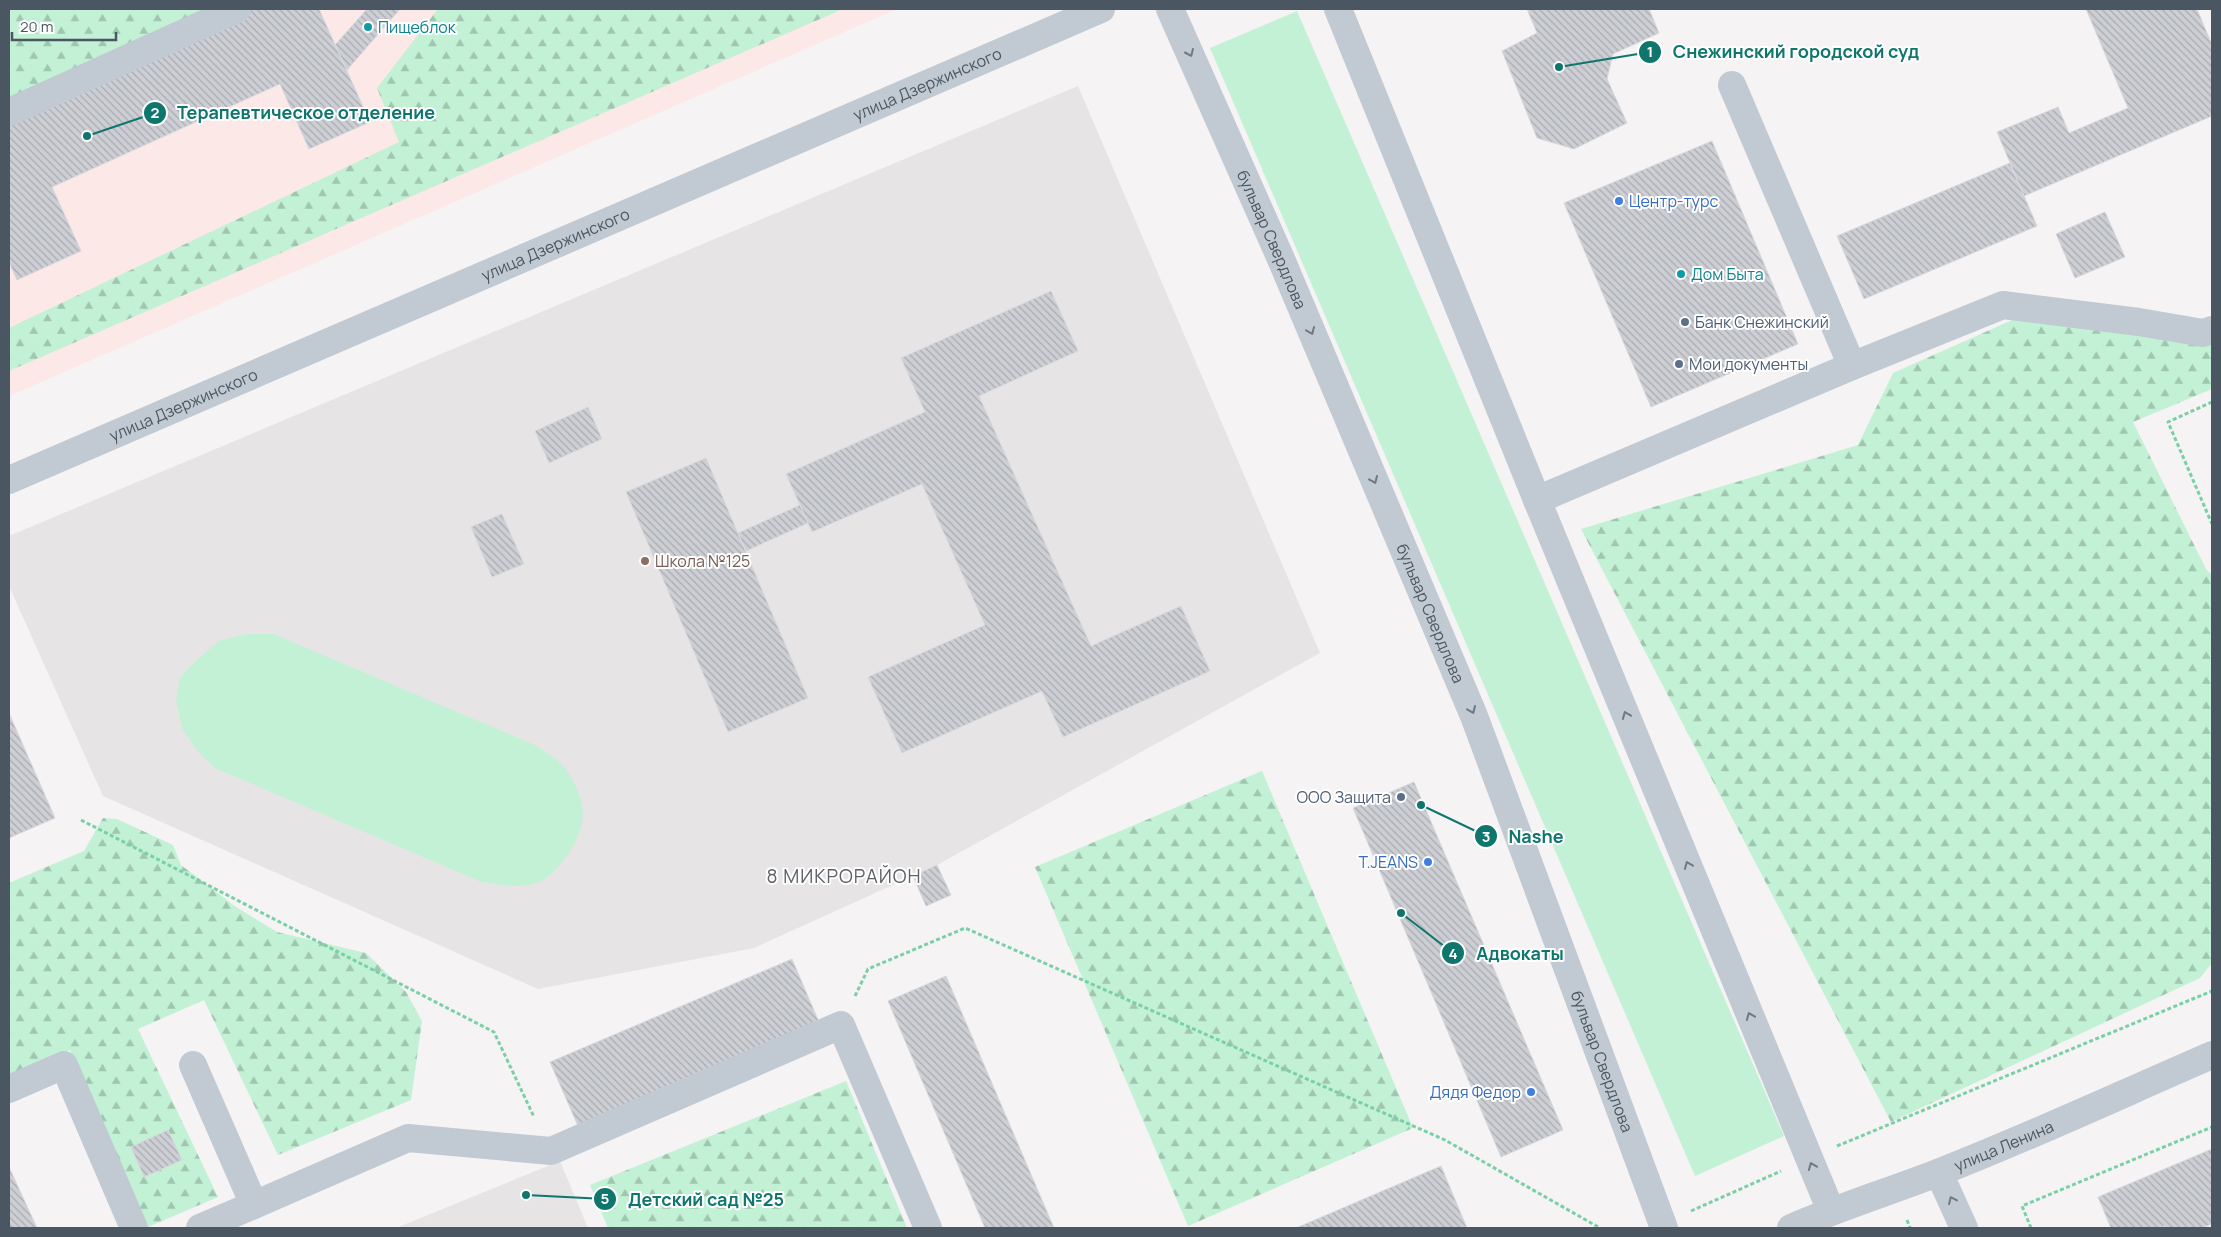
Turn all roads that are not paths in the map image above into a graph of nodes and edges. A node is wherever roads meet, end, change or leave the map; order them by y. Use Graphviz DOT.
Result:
graph roads {
  1 [pos="237,9"];
  2 [pos="1101,9"];
  3 [pos="1170,9"];
  4 [pos="1338,9"];
  5 [pos="1732,85"];
  6 [pos="9,112"];
  7 [pos="2212,330"];
  8 [pos="1852,366"];
  9 [pos="9,480"];
  10 [pos="1537,500"];
  11 [pos="2212,1055"];
  12 [pos="192,1064"];
  13 [pos="9,1089"];
  14 [pos="1939,1173"];
  15 [pos="254,1204"];
  16 [pos="1831,1211"];
  17 [pos="1663,1226"];
  18 [pos="134,1228"];
  19 [pos="200,1228"];
  20 [pos="928,1228"];
  21 [pos="1791,1228"];
  22 [pos="1964,1228"];
  1 -- 6 [label="street"];
  2 -- 9 [label="street, улица Дзержинского"];
  3 -- 17 [label="street, бульвар Свердлова, one-way"];
  4 -- 10 [label="street"];
  5 -- 8 [label="street"];
  7 -- 8 [label="street"];
  8 -- 10 [label="street"];
  16 -- 10 [label="street, one-way"];
  11 -- 14 [label="street, улица Ленина"];
  12 -- 15 [label="street"];
  13 -- 18 [label="street"];
  14 -- 16 [label="street, улица Ленина"];
  22 -- 14 [label="street, one-way"];
  15 -- 19 [label="street"];
  15 -- 20 [label="street"];
  16 -- 21 [label="street, улица Ленина"];
}
